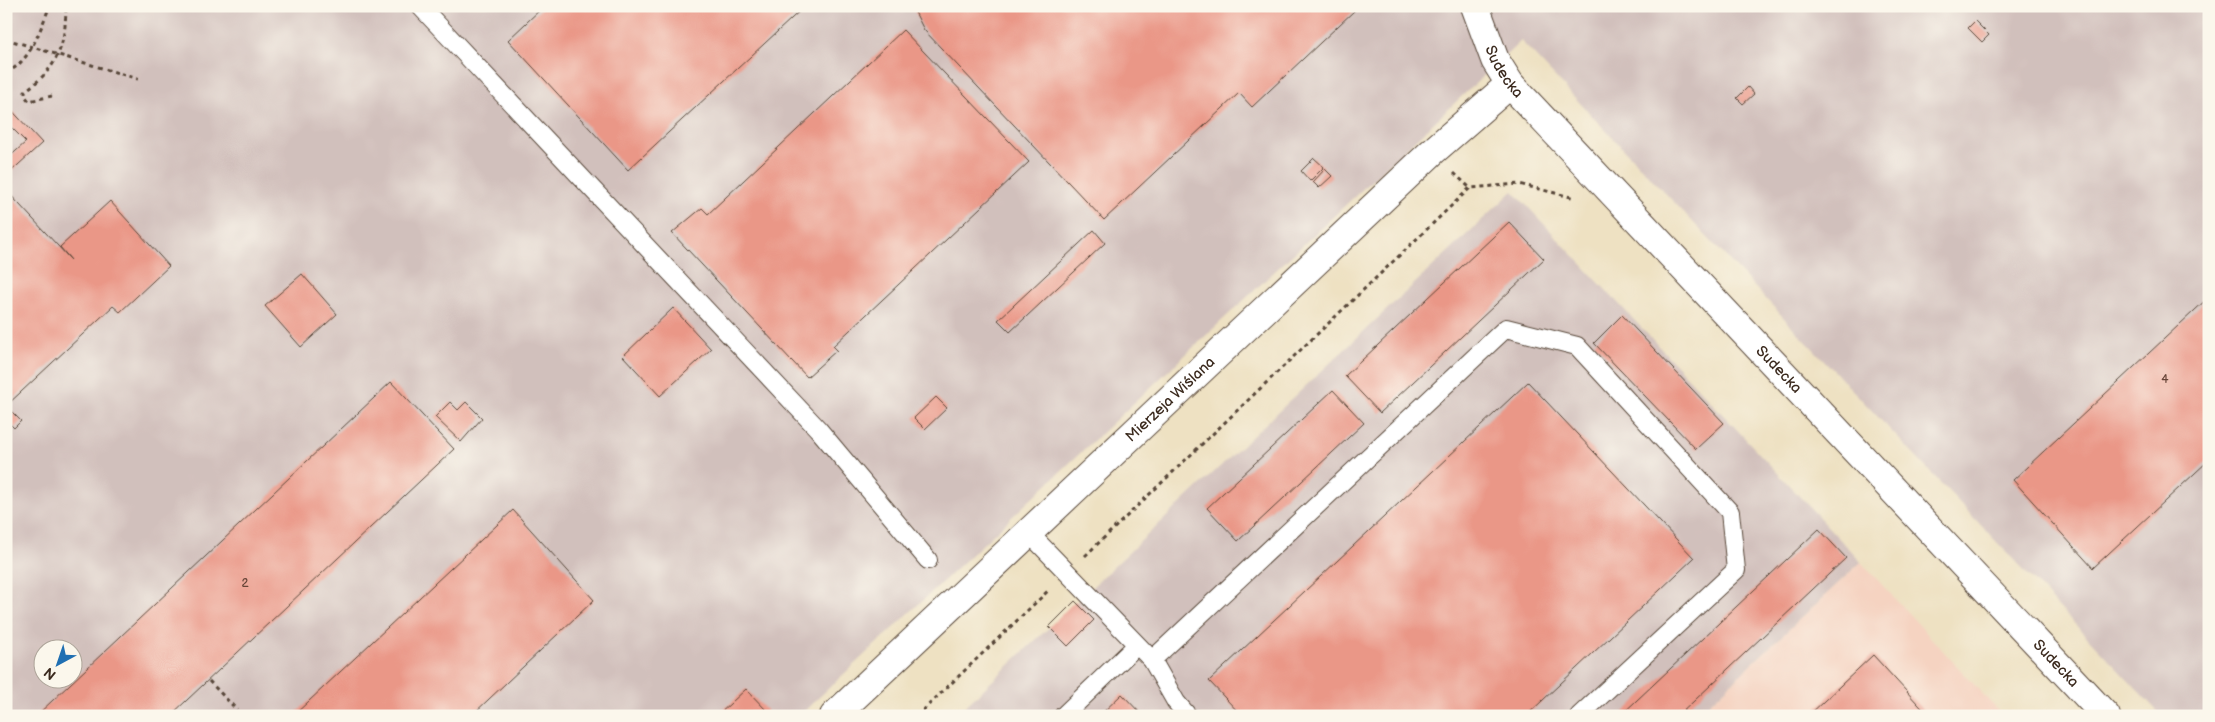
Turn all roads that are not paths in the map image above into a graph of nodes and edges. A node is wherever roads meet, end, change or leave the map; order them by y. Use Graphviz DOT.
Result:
graph roads {
  1 [pos="420,6"];
  2 [pos="1475,6"];
  3 [pos="1510,84"];
  4 [pos="1029,533"];
  5 [pos="928,560"];
  6 [pos="1137,644"];
  7 [pos="1152,660"];
  8 [pos="834,716"];
  9 [pos="1063,716"];
  10 [pos="1188,716"];
  11 [pos="1579,716"];
  12 [pos="2106,716"];
  1 -- 5 [label="lane"];
  2 -- 3 [label="street, Sudecka"];
  3 -- 4 [label="street, Mierzeja Wiślana"];
  3 -- 12 [label="street, Sudecka"];
  4 -- 6 [label="lane"];
  4 -- 8 [label="street, Mierzeja Wiślana"];
  6 -- 7 [label="lane"];
  6 -- 9 [label="lane"];
  7 -- 10 [label="lane"];
  7 -- 11 [label="lane"];
}
